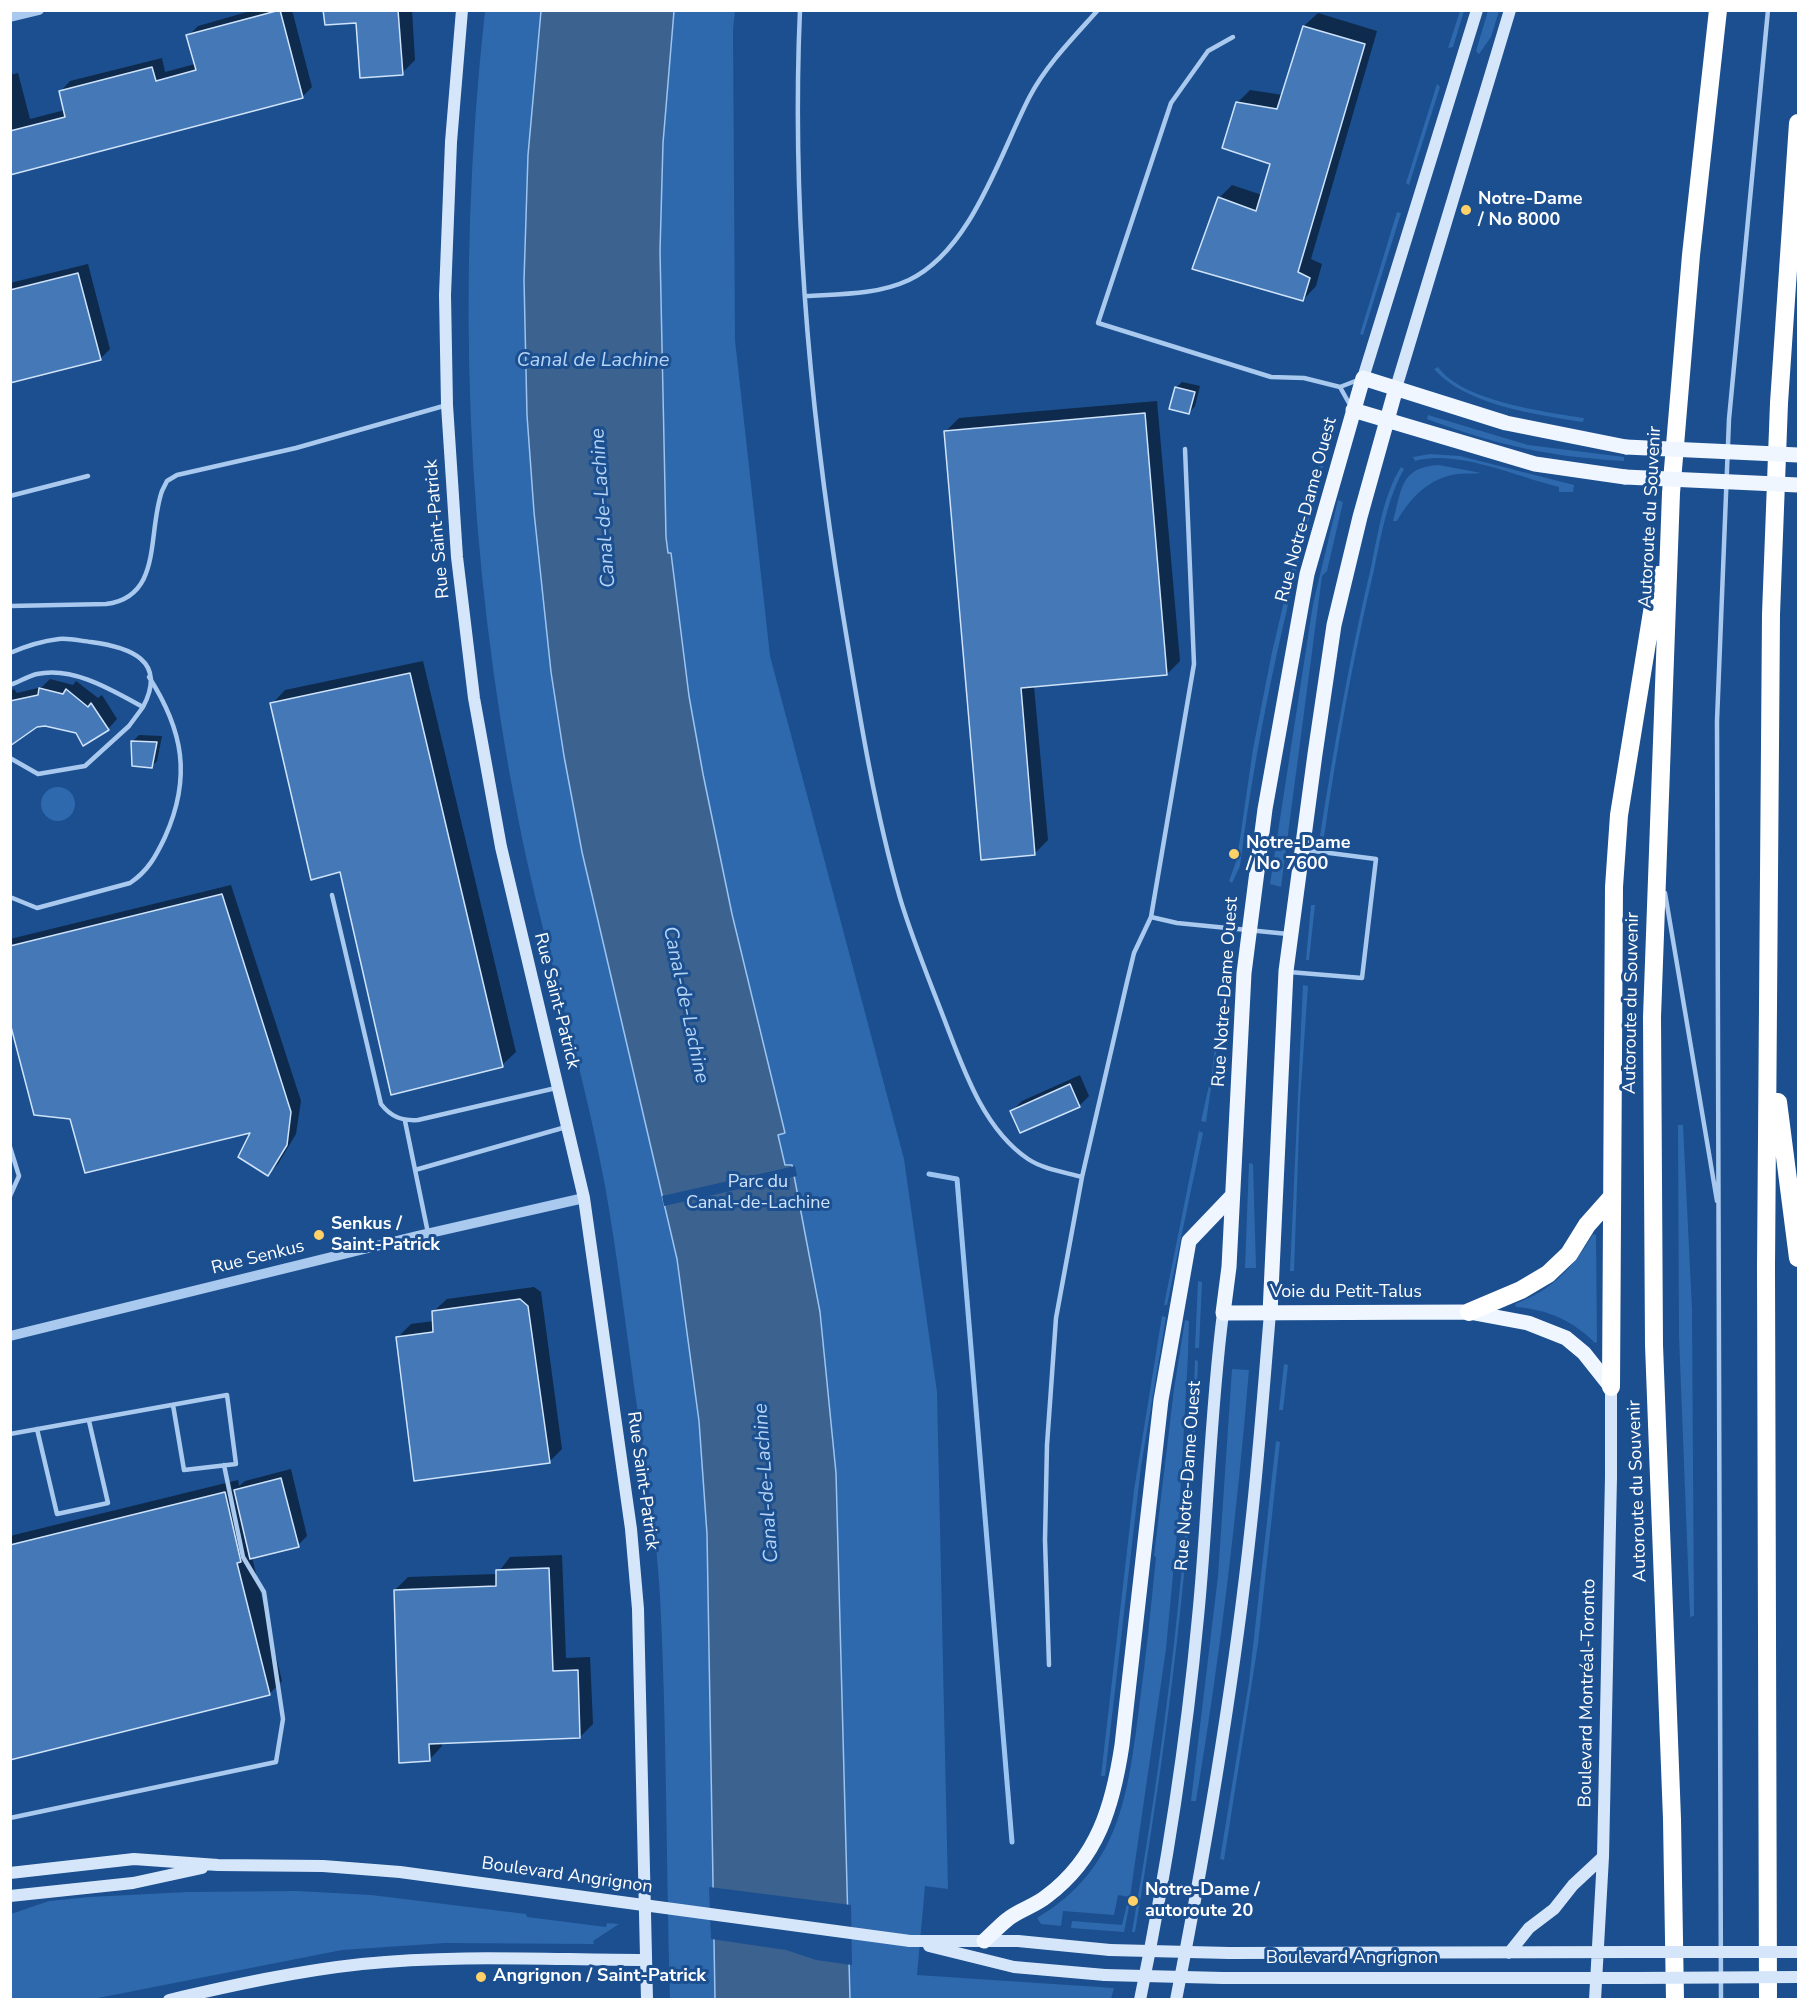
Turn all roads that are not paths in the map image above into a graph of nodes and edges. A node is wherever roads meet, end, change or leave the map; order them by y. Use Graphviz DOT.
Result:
graph roads {
  1 [pos="39,10"];
  2 [pos="462,10"];
  3 [pos="800,10"];
  4 [pos="1098,10"];
  5 [pos="1477,10"];
  6 [pos="1510,10"];
  7 [pos="1718,10"];
  8 [pos="1768,10"];
  9 [pos="10,18"];
  10 [pos="1233,37"];
  11 [pos="1798,123"];
  12 [pos="806,296"];
  13 [pos="1363,378"];
  14 [pos="1340,387"];
  15 [pos="1396,388"];
  16 [pos="447,405"];
  17 [pos="1353,410"];
  18 [pos="1387,420"];
  19 [pos="1185,449"];
  20 [pos="1798,455"];
  21 [pos="88,476"];
  22 [pos="1798,485"];
  23 [pos="1671,493"];
  24 [pos="10,496"];
  25 [pos="10,606"];
  26 [pos="10,653"];
  27 [pos="149,677"];
  28 [pos="10,685"];
  29 [pos="143,707"];
  30 [pos="10,758"];
  31 [pos="1657,847"];
  32 [pos="1302,849"];
  33 [pos="332,895"];
  34 [pos="10,897"];
  35 [pos="1151,917"];
  36 [pos="1247,930"];
  37 [pos="1290,934"];
  38 [pos="1286,971"];
  39 [pos="1770,1041"];
  40 [pos="558,1087"];
  41 [pos="405,1121"];
  42 [pos="568,1126"];
  43 [pos="10,1147"];
  44 [pos="415,1170"];
  45 [pos="1082,1177"];
  46 [pos="10,1196"];
  47 [pos="1232,1196"];
  48 [pos="584,1198"];
  49 [pos="1611,1198"];
  50 [pos="1720,1215"];
  51 [pos="428,1234"];
  52 [pos="1798,1258"];
  53 [pos="1469,1312"];
  54 [pos="1223,1313"];
  55 [pos="1270,1313"];
  56 [pos="10,1336"];
  57 [pos="1611,1387"];
  58 [pos="173,1406"];
  59 [pos="89,1420"];
  60 [pos="37,1429"];
  61 [pos="10,1434"];
  62 [pos="224,1465"];
  63 [pos="1049,1665"];
  64 [pos="10,1818"];
  65 [pos="1603,1857"];
  66 [pos="218,1865"];
  67 [pos="10,1873"];
  68 [pos="10,1896"];
  69 [pos="910,1941"];
  70 [pos="984,1941"];
  71 [pos="1598,1952"];
  72 [pos="1798,1952"];
  73 [pos="1509,1953"];
  74 [pos="646,1959"];
  75 [pos="1596,1977"];
  76 [pos="1798,1977"];
  77 [pos="169,2000"];
  78 [pos="647,2000"];
  79 [pos="1140,2000"];
  80 [pos="1176,2000"];
  81 [pos="1594,2000"];
  82 [pos="1675,2000"];
  83 [pos="1721,2000"];
  84 [pos="1768,2000"];
  1 -- 9 [label="street"];
  2 -- 16 [label="main road, Rue Saint-Patrick"];
  3 -- 12 [label="lane"];
  4 -- 12 [label="lane"];
  5 -- 13 [label="main road, Rue Notre-Dame Ouest"];
  6 -- 15 [label="main road"];
  7 -- 23 [label="highway, Autoroute du Souvenir"];
  8 -- 50 [label="lane"];
  10 -- 14 [label="lane"];
  11 -- 39 [label="highway"];
  12 -- 45 [label="lane"];
  13 -- 14 [label="lane"];
  13 -- 15 [label="main road"];
  13 -- 17 [label="main road, Rue Notre-Dame Ouest"];
  14 -- 17 [label="lane"];
  15 -- 18 [label="main road"];
  15 -- 20 [label="main road, bridge"];
  16 -- 25 [label="lane"];
  16 -- 40 [label="main road, Rue Saint-Patrick"];
  17 -- 18 [label="main road"];
  17 -- 36 [label="main road, Rue Notre-Dame Ouest"];
  18 -- 22 [label="main road, bridge"];
  18 -- 32 [label="main road"];
  19 -- 35 [label="lane"];
  21 -- 24 [label="lane"];
  23 -- 31 [label="highway, Autoroute du Souvenir"];
  23 -- 49 [label="highway"];
  26 -- 27 [label="lane"];
  27 -- 29 [label="lane"];
  27 -- 34 [label="lane"];
  28 -- 29 [label="lane"];
  29 -- 30 [label="lane"];
  31 -- 50 [label="lane"];
  31 -- 82 [label="highway, Autoroute du Souvenir"];
  32 -- 37 [label="main road"];
  32 -- 38 [label="lane"];
  33 -- 41 [label="lane"];
  35 -- 36 [label="lane"];
  35 -- 45 [label="lane"];
  36 -- 37 [label="lane"];
  36 -- 47 [label="main road, Rue Notre-Dame Ouest"];
  37 -- 38 [label="main road"];
  38 -- 55 [label="main road"];
  39 -- 52 [label="highway"];
  39 -- 84 [label="highway"];
  40 -- 41 [label="lane"];
  40 -- 42 [label="main road, Rue Saint-Patrick"];
  41 -- 44 [label="lane"];
  42 -- 44 [label="lane"];
  42 -- 48 [label="main road, Rue Saint-Patrick"];
  43 -- 46 [label="lane"];
  44 -- 51 [label="lane"];
  45 -- 63 [label="lane"];
  47 -- 54 [label="main road, Rue Notre-Dame Ouest"];
  47 -- 70 [label="main road"];
  48 -- 51 [label="street, Rue Senkus"];
  48 -- 74 [label="main road, Rue Saint-Patrick"];
  49 -- 53 [label="highway"];
  49 -- 57 [label="highway"];
  50 -- 83 [label="lane"];
  51 -- 56 [label="street, Rue Senkus"];
  53 -- 55 [label="main road, Voie du Petit-Talus"];
  53 -- 57 [label="main road, Voie du Petit-Talus"];
  54 -- 55 [label="main road, Voie du Petit-Talus"];
  54 -- 79 [label="main road, Rue Notre-Dame Ouest"];
  55 -- 80 [label="main road"];
  57 -- 65 [label="main road, Boulevard Montréal-Toronto"];
  58 -- 59 [label="lane"];
  58 -- 62 [label="lane"];
  58 -- 62 [label="lane"];
  59 -- 60 [label="lane"];
  59 -- 60 [label="lane"];
  60 -- 61 [label="lane"];
  62 -- 64 [label="lane"];
  65 -- 71 [label="main road, Boulevard Montréal-Toronto"];
  65 -- 73 [label="main road"];
  66 -- 67 [label="main road, Boulevard Angrignon"];
  66 -- 68 [label="main road, Boulevard Angrignon"];
  66 -- 69 [label="main road, Boulevard Angrignon, bridge"];
  69 -- 70 [label="main road, Boulevard Angrignon"];
  69 -- 75 [label="main road, Boulevard Angrignon, bridge"];
  70 -- 73 [label="main road, Boulevard Angrignon, bridge"];
  71 -- 72 [label="main road, Boulevard Angrignon, bridge"];
  71 -- 73 [label="main road, Boulevard Angrignon"];
  71 -- 75 [label="main road, Boulevard Montréal-Toronto"];
  74 -- 77 [label="main road"];
  74 -- 78 [label="main road, Rue Saint-Patrick"];
  75 -- 76 [label="main road, Boulevard Angrignon, bridge"];
  75 -- 81 [label="main road, Boulevard Montréal-Toronto"];
}
